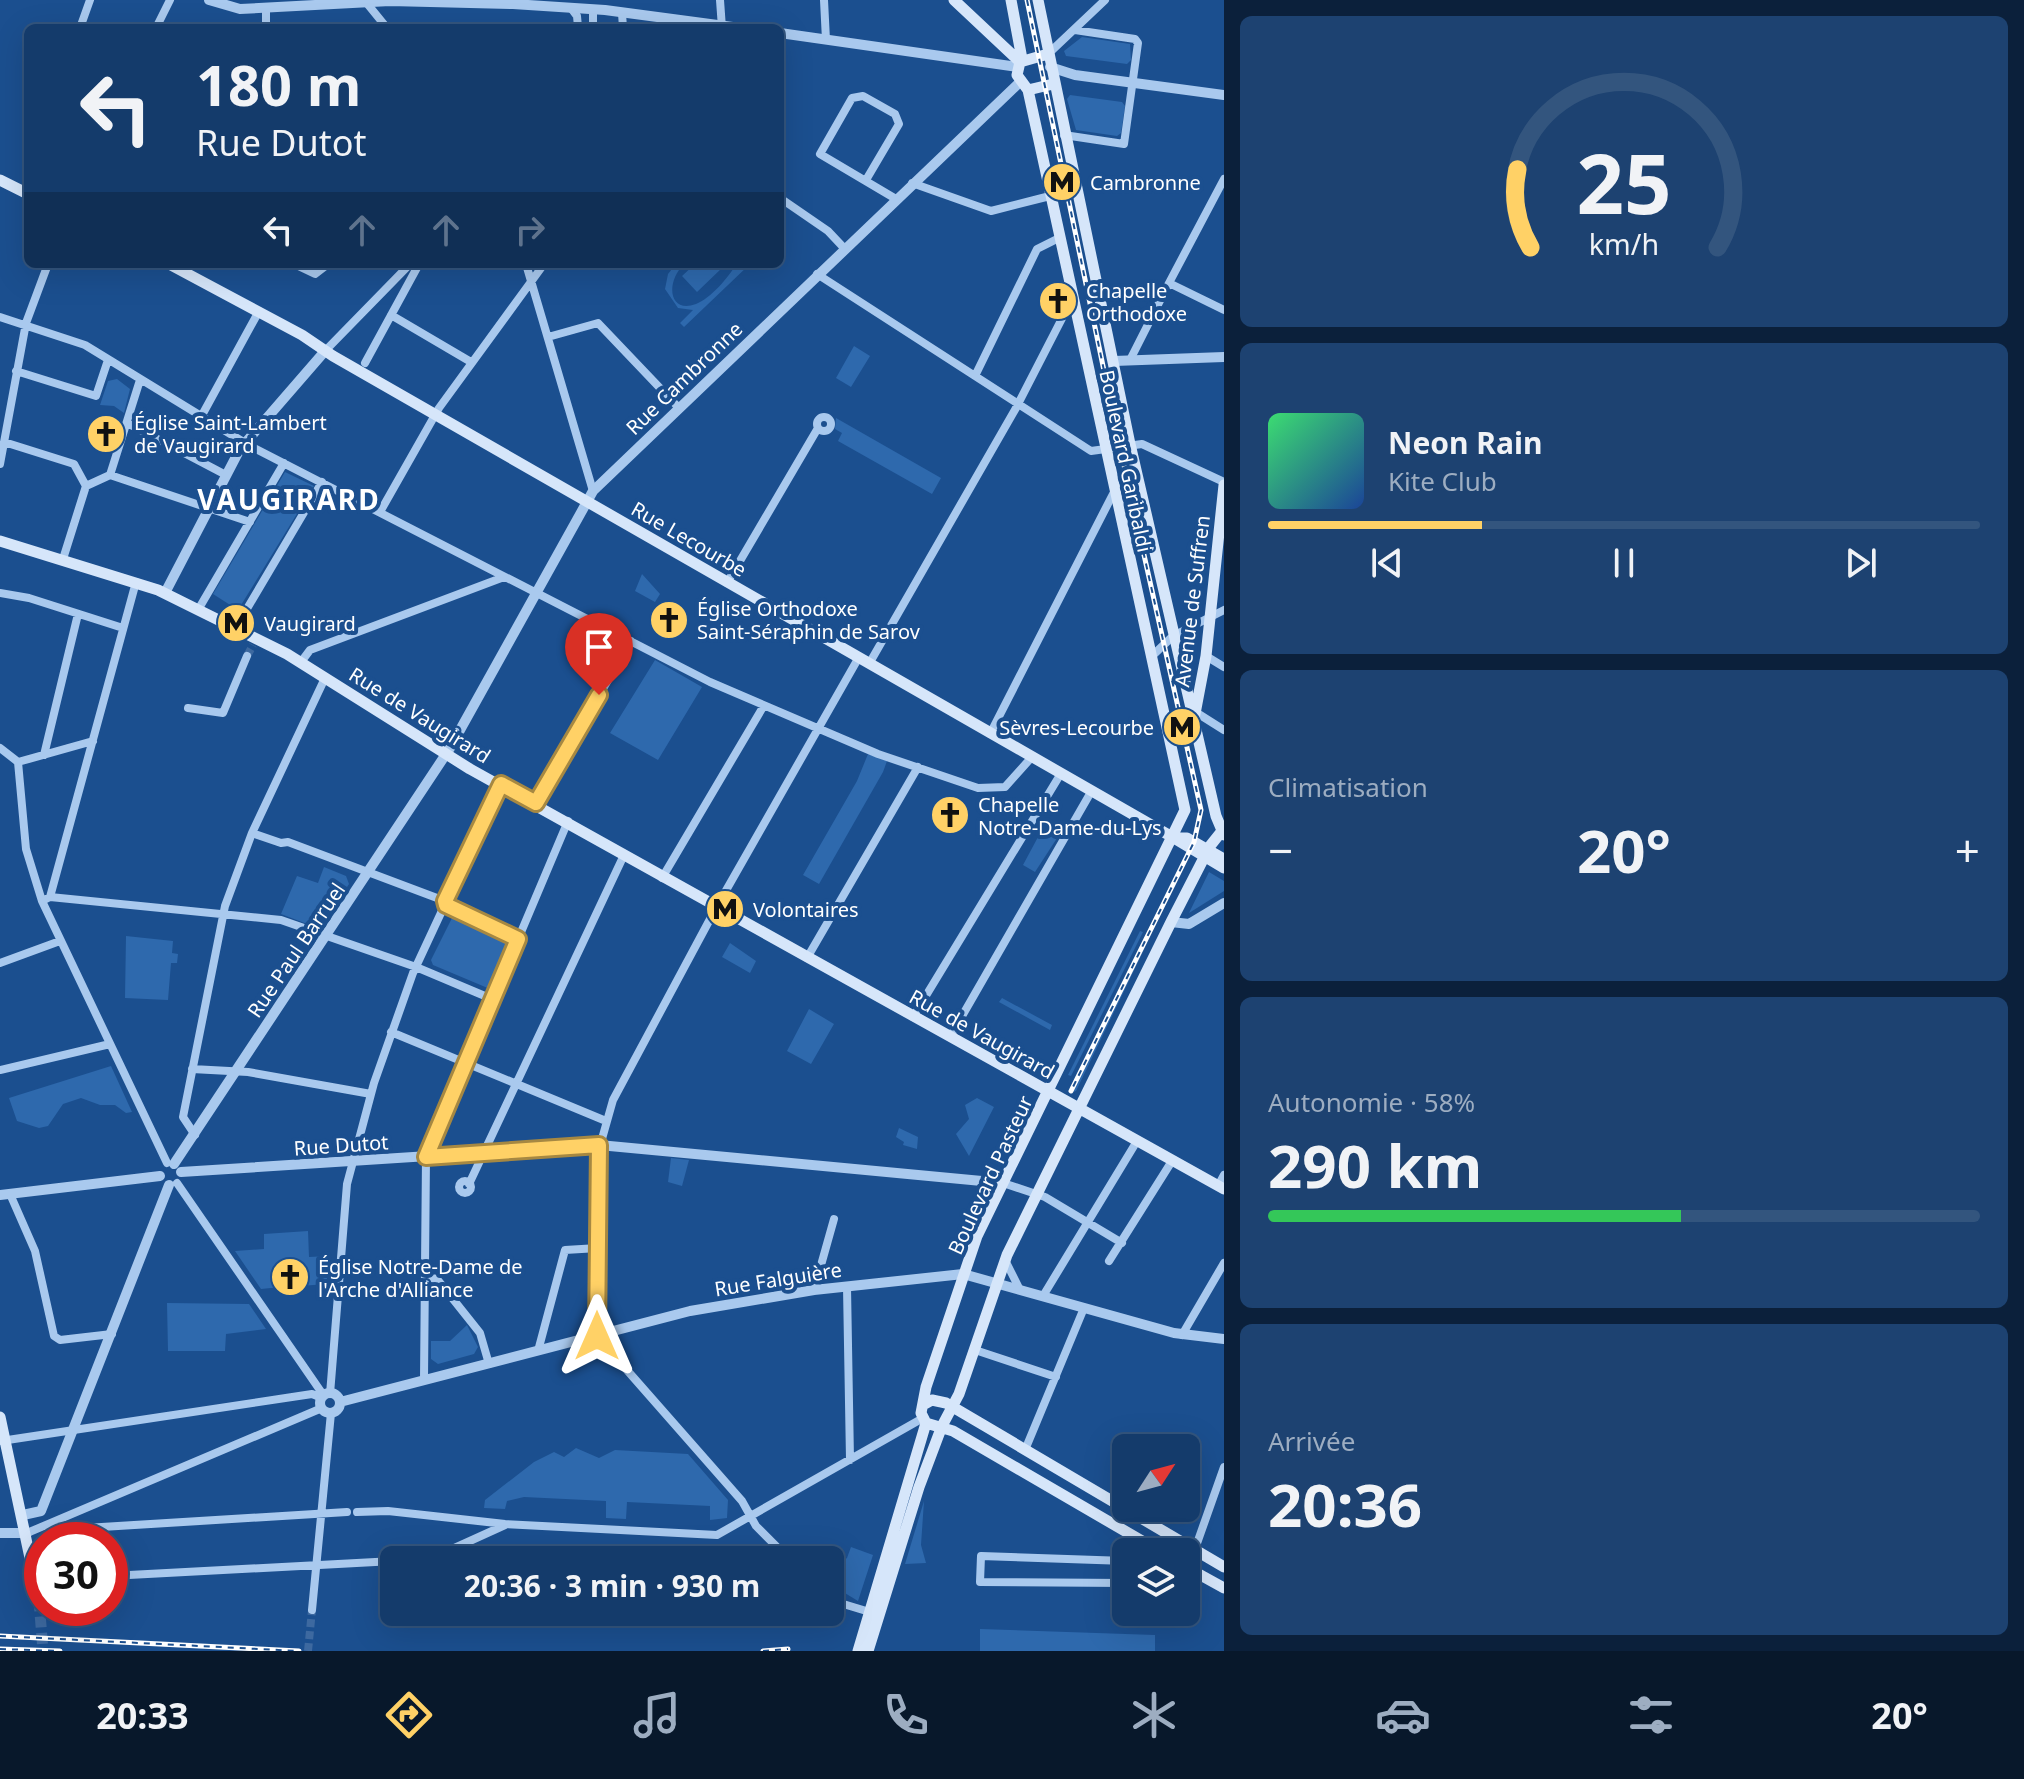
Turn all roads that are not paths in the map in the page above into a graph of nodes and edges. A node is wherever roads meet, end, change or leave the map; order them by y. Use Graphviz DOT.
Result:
graph roads {
  1 [pos="90,0"];
  2 [pos="170,0"];
  3 [pos="209,0"];
  4 [pos="720,0"];
  5 [pos="824,0"];
  6 [pos="954,0"];
  7 [pos="1011,0"];
  8 [pos="1038,0"];
  9 [pos="1105,0"];
  10 [pos="365,1"];
  11 [pos="382,1"];
  12 [pos="513,2"];
  13 [pos="265,4"];
  14 [pos="604,5"];
  15 [pos="571,8"];
  16 [pos="622,13"];
  17 [pos="593,19"];
  18 [pos="81,24"];
  19 [pos="158,24"];
  20 [pos="268,24"];
  21 [pos="384,24"];
  22 [pos="578,24"];
  23 [pos="623,24"];
  24 [pos="701,24"];
  25 [pos="722,24"];
  26 [pos="1075,30"];
  27 [pos="784,35"];
  28 [pos="826,40"];
  29 [pos="1049,61"];
  30 [pos="1020,62"];
  31 [pos="1075,75"];
  32 [pos="1134,83"];
  33 [pos="1053,84"];
  34 [pos="1024,86"];
  35 [pos="1224,95"];
  36 [pos="1064,135"];
  37 [pos="1224,179"];
  38 [pos="0,180"];
  39 [pos="866,180"];
  40 [pos="912,183"];
  41 [pos="24,190"];
  42 [pos="1050,196"];
  43 [pos="896,199"];
  44 [pos="784,201"];
  45 [pos="1059,238"];
  46 [pos="844,248"];
  47 [pos="47,268"];
  48 [pos="177,268"];
  49 [pos="302,268"];
  50 [pos="324,268"];
  51 [pos="406,268"];
  52 [pos="417,268"];
  53 [pos="527,268"];
  54 [pos="541,268"];
  55 [pos="817,274"];
  56 [pos="531,281"];
  57 [pos="1169,283"];
  58 [pos="1072,299"];
  59 [pos="1224,310"];
  60 [pos="259,311"];
  61 [pos="391,315"];
  62 [pos="0,317"];
  63 [pos="26,323"];
  64 [pos="548,337"];
  65 [pos="325,351"];
  66 [pos="1224,357"];
  67 [pos="108,360"];
  68 [pos="1130,360"];
  69 [pos="1114,361"];
  70 [pos="471,362"];
  71 [pos="365,363"];
  72 [pos="16,371"];
  73 [pos="975,376"];
  74 [pos="140,380"];
  75 [pos="1018,402"];
  76 [pos="679,408"];
  77 [pos="435,415"];
  78 [pos="201,417"];
  79 [pos="127,423"];
  80 [pos="818,428"];
  81 [pos="4,442"];
  82 [pos="244,443"];
  83 [pos="1130,444"];
  84 [pos="1104,451"];
  85 [pos="284,463"];
  86 [pos="0,464"];
  87 [pos="110,475"];
  88 [pos="226,475"];
  89 [pos="322,482"];
  90 [pos="1224,484"];
  91 [pos="86,486"];
  92 [pos="1113,494"];
  93 [pos="590,496"];
  94 [pos="209,508"];
  95 [pos="380,512"];
  96 [pos="250,522"];
  97 [pos="0,541"];
  98 [pos="63,559"];
  99 [pos="504,577"];
  100 [pos="136,582"];
  101 [pos="727,583"];
  102 [pos="537,592"];
  103 [pos="0,593"];
  104 [pos="165,593"];
  105 [pos="1209,601"];
  106 [pos="1224,607"];
  107 [pos="198,610"];
  108 [pos="78,614"];
  109 [pos="1208,619"];
  110 [pos="123,628"];
  111 [pos="235,629"];
  112 [pos="1173,636"];
  113 [pos="631,641"];
  114 [pos="247,656"];
  115 [pos="1206,656"];
  116 [pos="1151,657"];
  117 [pos="864,660"];
  118 [pos="301,662"];
  119 [pos="1224,667"];
  120 [pos="325,678"];
  121 [pos="763,707"];
  122 [pos="188,708"];
  123 [pos="1195,716"];
  124 [pos="817,730"];
  125 [pos="1224,730"];
  126 [pos="990,734"];
  127 [pos="93,741"];
  128 [pos="0,748"];
  129 [pos="44,755"];
  130 [pos="446,755"];
  131 [pos="1031,758"];
  132 [pos="18,762"];
  133 [pos="918,767"];
  134 [pos="1060,775"];
  135 [pos="501,784"];
  136 [pos="1091,792"];
  137 [pos="536,803"];
  138 [pos="568,821"];
  139 [pos="1223,832"];
  140 [pos="252,833"];
  141 [pos="1174,838"];
  142 [pos="1206,853"];
  143 [pos="624,855"];
  144 [pos="1224,859"];
  145 [pos="1224,868"];
  146 [pos="369,872"];
  147 [pos="662,878"];
  148 [pos="46,899"];
  149 [pos="445,903"];
  150 [pos="1224,903"];
  151 [pos="716,908"];
  152 [pos="223,913"];
  153 [pos="1171,922"];
  154 [pos="327,937"];
  155 [pos="518,939"];
  156 [pos="60,941"];
  157 [pos="807,958"];
  158 [pos="0,963"];
  159 [pos="416,967"];
  160 [pos="492,999"];
  161 [pos="913,1017"];
  162 [pos="391,1032"];
  163 [pos="950,1037"];
  164 [pos="110,1044"];
  165 [pos="464,1063"];
  166 [pos="192,1069"];
  167 [pos="0,1070"];
  168 [pos="239,1071"];
  169 [pos="517,1085"];
  170 [pos="1049,1092"];
  171 [pos="371,1094"];
  172 [pos="1079,1108"];
  173 [pos="606,1121"];
  174 [pos="195,1135"];
  175 [pos="1137,1141"];
  176 [pos="599,1145"];
  177 [pos="486,1152"];
  178 [pos="426,1157"];
  179 [pos="354,1161"];
  180 [pos="1172,1161"];
  181 [pos="174,1173"];
  182 [pos="1003,1183"];
  183 [pos="1222,1183"];
  184 [pos="469,1184"];
  185 [pos="1037,1193"];
  186 [pos="5,1195"];
  187 [pos="834,1219"];
  188 [pos="1088,1222"];
  189 [pos="1122,1243"];
  190 [pos="598,1248"];
  191 [pos="1005,1260"];
  192 [pos="1109,1261"];
  193 [pos="1224,1263"];
  194 [pos="963,1274"];
  195 [pos="425,1277"];
  196 [pos="997,1283"];
  197 [pos="847,1287"];
  198 [pos="814,1290"];
  199 [pos="1020,1290"];
  200 [pos="1043,1296"];
  201 [pos="1084,1308"];
  202 [pos="112,1334"];
  203 [pos="1182,1335"];
  204 [pos="597,1336"];
  205 [pos="1224,1339"];
  206 [pos="975,1350"];
  207 [pos="538,1351"];
  208 [pos="489,1364"];
  209 [pos="1056,1377"];
  210 [pos="424,1379"];
  211 [pos="326,1402"];
  212 [pos="923,1405"];
  213 [pos="952,1407"];
  214 [pos="0,1417"];
  215 [pos="925,1421"];
  216 [pos="942,1426"];
  217 [pos="75,1429"];
  218 [pos="2,1441"];
  219 [pos="1025,1450"];
  220 [pos="850,1460"];
  221 [pos="1224,1467"];
  222 [pos="23,1515"];
  223 [pos="320,1516"];
  224 [pos="750,1516"];
  225 [pos="25,1522"];
  226 [pos="54,1522"];
  227 [pos="505,1524"];
  228 [pos="128,1526"];
  229 [pos="0,1533"];
  230 [pos="24,1533"];
  231 [pos="1137,1538"];
  232 [pos="1176,1538"];
  233 [pos="1199,1538"];
  234 [pos="458,1546"];
  235 [pos="777,1546"];
  236 [pos="1200,1552"];
  237 [pos="380,1562"];
  238 [pos="316,1566"];
  239 [pos="1224,1567"];
  240 [pos="128,1575"];
  241 [pos="1200,1575"];
  242 [pos="980,1582"];
  243 [pos="1224,1588"];
  244 [pos="844,1605"];
  245 [pos="312,1610"];
  246 [pos="876,1617"];
  247 [pos="858,1651"];
  248 [pos="868,1651"];
  1 -- 18 [label="street"];
  2 -- 19 [label="street"];
  3 -- 13 [label="street"];
  4 -- 25 [label="street"];
  5 -- 28 [label="street"];
  6 -- 30 [label="main road"];
  7 -- 30 [label="main road, Boulevard Garibaldi"];
  8 -- 29 [label="main road, Boulevard Garibaldi"];
  9 -- 26 [label="street"];
  10 -- 11 [label="street"];
  10 -- 13 [label="street"];
  10 -- 21 [label="street"];
  11 -- 12 [label="street"];
  12 -- 15 [label="street"];
  13 -- 20 [label="street"];
  14 -- 16 [label="street"];
  14 -- 17 [label="street"];
  15 -- 17 [label="street"];
  15 -- 22 [label="street"];
  16 -- 23 [label="street"];
  16 -- 24 [label="street"];
  26 -- 29 [label="street"];
  26 -- 32 [label="street"];
  27 -- 28 [label="street"];
  28 -- 30 [label="street"];
  29 -- 30 [label="main road"];
  29 -- 31 [label="street"];
  29 -- 33 [label="main road, Boulevard Garibaldi"];
  30 -- 34 [label="main road, Boulevard Garibaldi"];
  31 -- 32 [label="street"];
  31 -- 33 [label="street"];
  32 -- 35 [label="street"];
  32 -- 36 [label="street"];
  33 -- 34 [label="main road"];
  33 -- 36 [label="main road, Boulevard Garibaldi"];
  34 -- 40 [label="street, Rue Cambronne"];
  34 -- 42 [label="main road, Boulevard Garibaldi"];
  36 -- 69 [label="main road, Boulevard Garibaldi"];
  37 -- 57 [label="street"];
  38 -- 41 [label="main road"];
  39 -- 39 [label="street"];
  39 -- 43 [label="street"];
  40 -- 42 [label="street"];
  40 -- 43 [label="street, Rue Cambronne"];
  42 -- 45 [label="main road, Boulevard Garibaldi"];
  43 -- 46 [label="street, Rue Cambronne"];
  44 -- 46 [label="street"];
  45 -- 58 [label="main road, Boulevard Garibaldi"];
  45 -- 73 [label="street"];
  46 -- 55 [label="street, Rue Cambronne"];
  47 -- 63 [label="street"];
  48 -- 60 [label="main road, Rue Lecourbe"];
  49 -- 50 [label="street"];
  51 -- 65 [label="street"];
  52 -- 61 [label="street"];
  53 -- 56 [label="street"];
  54 -- 56 [label="street"];
  55 -- 73 [label="street"];
  55 -- 76 [label="street, Rue Cambronne"];
  56 -- 64 [label="street"];
  56 -- 70 [label="street"];
  57 -- 59 [label="street"];
  57 -- 68 [label="street"];
  58 -- 75 [label="street"];
  58 -- 84 [label="main road, Boulevard Garibaldi"];
  60 -- 65 [label="main road, Rue Lecourbe"];
  60 -- 78 [label="street"];
  61 -- 70 [label="street"];
  61 -- 71 [label="street"];
  62 -- 63 [label="street"];
  63 -- 67 [label="street"];
  63 -- 72 [label="street"];
  64 -- 76 [label="street"];
  64 -- 93 [label="street"];
  65 -- 77 [label="main road, Rue Lecourbe"];
  65 -- 82 [label="street"];
  66 -- 68 [label="street"];
  67 -- 72 [label="street"];
  67 -- 74 [label="street"];
  68 -- 69 [label="street"];
  69 -- 83 [label="main road, Boulevard Garibaldi"];
  70 -- 77 [label="street"];
  72 -- 81 [label="street"];
  73 -- 75 [label="street"];
  74 -- 78 [label="street"];
  74 -- 79 [label="street"];
  75 -- 84 [label="street"];
  75 -- 117 [label="street"];
  76 -- 93 [label="street, Rue Cambronne"];
  77 -- 93 [label="main road, Rue Lecourbe"];
  77 -- 95 [label="street"];
  78 -- 82 [label="street"];
  79 -- 87 [label="street"];
  79 -- 88 [label="street"];
  80 -- 101 [label="street"];
  81 -- 86 [label="street"];
  81 -- 91 [label="street"];
  82 -- 85 [label="street"];
  82 -- 88 [label="street"];
  83 -- 84 [label="street"];
  83 -- 90 [label="street"];
  83 -- 112 [label="main road, Boulevard Garibaldi"];
  84 -- 92 [label="main road, Boulevard Garibaldi"];
  85 -- 89 [label="street"];
  85 -- 96 [label="street"];
  87 -- 91 [label="street"];
  87 -- 94 [label="street"];
  88 -- 94 [label="street"];
  89 -- 95 [label="street"];
  89 -- 111 [label="street"];
  90 -- 105 [label="main road, Avenue de Suffren"];
  91 -- 98 [label="street"];
  92 -- 116 [label="main road, Boulevard Garibaldi"];
  92 -- 126 [label="street"];
  93 -- 101 [label="main road, Rue Lecourbe"];
  93 -- 102 [label="street, Rue Cambronne"];
  94 -- 96 [label="street"];
  94 -- 104 [label="street"];
  95 -- 99 [label="street"];
  96 -- 107 [label="street"];
  97 -- 98 [label="main road, Rue de Vaugirard"];
  98 -- 100 [label="main road, Rue de Vaugirard"];
  99 -- 102 [label="street"];
  99 -- 118 [label="street"];
  100 -- 104 [label="main road, Rue de Vaugirard"];
  100 -- 110 [label="street"];
  101 -- 117 [label="main road, Rue Lecourbe"];
  102 -- 113 [label="street"];
  102 -- 130 [label="street, Rue Cambronne"];
  103 -- 108 [label="street"];
  104 -- 107 [label="main road, Rue de Vaugirard"];
  105 -- 106 [label="street"];
  105 -- 109 [label="main road, Avenue de Suffren"];
  106 -- 109 [label="street"];
  107 -- 111 [label="main road, Rue de Vaugirard"];
  108 -- 110 [label="street"];
  108 -- 129 [label="street"];
  109 -- 112 [label="street"];
  109 -- 115 [label="main road, Avenue de Suffren"];
  110 -- 127 [label="street"];
  111 -- 118 [label="main road, Rue de Vaugirard"];
  112 -- 116 [label="street"];
  112 -- 123 [label="main road, Boulevard Garibaldi"];
  113 -- 121 [label="street"];
  113 -- 137 [label="street"];
  114 -- 122 [label="street"];
  115 -- 119 [label="street"];
  115 -- 123 [label="main road, Avenue de Suffren"];
  116 -- 141 [label="main road, Boulevard Garibaldi"];
  117 -- 124 [label="street"];
  117 -- 126 [label="main road, Rue Lecourbe"];
  118 -- 120 [label="main road, Rue de Vaugirard"];
  120 -- 130 [label="main road, Rue de Vaugirard"];
  120 -- 140 [label="street"];
  121 -- 124 [label="street"];
  121 -- 147 [label="street"];
  123 -- 125 [label="street"];
  123 -- 139 [label="main road, Boulevard Garibaldi"];
  124 -- 133 [label="street"];
  124 -- 151 [label="street"];
  126 -- 131 [label="main road, Rue Lecourbe"];
  127 -- 129 [label="street"];
  127 -- 148 [label="street"];
  128 -- 132 [label="street"];
  129 -- 132 [label="street"];
  130 -- 135 [label="main road, Rue de Vaugirard"];
  130 -- 146 [label="street, Rue Paul Barruel"];
  131 -- 133 [label="street"];
  131 -- 134 [label="main road, Rue Lecourbe"];
  132 -- 148 [label="street"];
  133 -- 157 [label="street"];
  134 -- 136 [label="main road, Rue Lecourbe"];
  134 -- 161 [label="street"];
  135 -- 137 [label="main road, Rue de Vaugirard"];
  135 -- 149 [label="street"];
  136 -- 141 [label="main road, Rue Lecourbe"];
  136 -- 163 [label="street"];
  137 -- 138 [label="main road, Rue de Vaugirard"];
  138 -- 143 [label="main road, Rue de Vaugirard"];
  138 -- 155 [label="street"];
  139 -- 142 [label="main road, Boulevard Garibaldi"];
  140 -- 146 [label="street"];
  140 -- 152 [label="street"];
  141 -- 142 [label="main road"];
  141 -- 142 [label="main road, Rue Lecourbe"];
  141 -- 170 [label="main road, Boulevard Pasteur"];
  142 -- 144 [label="main road"];
  142 -- 145 [label="main road"];
  142 -- 153 [label="main road"];
  143 -- 147 [label="main road, Rue de Vaugirard"];
  143 -- 169 [label="street"];
  146 -- 149 [label="street"];
  146 -- 154 [label="street, Rue Paul Barruel"];
  147 -- 151 [label="main road, Rue de Vaugirard"];
  148 -- 152 [label="street"];
  148 -- 156 [label="street"];
  149 -- 155 [label="street"];
  149 -- 159 [label="street"];
  150 -- 153 [label="street"];
  151 -- 157 [label="main road, Rue de Vaugirard"];
  151 -- 173 [label="street"];
  152 -- 154 [label="street"];
  152 -- 166 [label="street"];
  153 -- 172 [label="main road"];
  154 -- 159 [label="street"];
  154 -- 168 [label="street, Rue Paul Barruel"];
  155 -- 160 [label="street"];
  156 -- 158 [label="street"];
  156 -- 164 [label="street"];
  157 -- 161 [label="main road, Rue de Vaugirard"];
  159 -- 160 [label="street"];
  159 -- 162 [label="street"];
  160 -- 165 [label="street"];
  161 -- 163 [label="main road, Rue de Vaugirard"];
  162 -- 165 [label="street"];
  162 -- 171 [label="street"];
  163 -- 170 [label="main road, Rue de Vaugirard"];
  164 -- 167 [label="street"];
  164 -- 181 [label="street"];
  165 -- 169 [label="street"];
  165 -- 178 [label="street"];
  166 -- 168 [label="street"];
  166 -- 174 [label="street"];
  168 -- 171 [label="street"];
  168 -- 174 [label="street, Rue Paul Barruel"];
  169 -- 173 [label="street"];
  169 -- 177 [label="street"];
  170 -- 172 [label="main road, Rue de Vaugirard"];
  170 -- 182 [label="main road, Boulevard Pasteur"];
  171 -- 179 [label="street"];
  172 -- 175 [label="main road, Rue de Vaugirard"];
  172 -- 185 [label="main road"];
  173 -- 176 [label="street"];
  174 -- 181 [label="street, Rue Paul Barruel"];
  175 -- 180 [label="main road, Rue de Vaugirard"];
  175 -- 188 [label="street"];
  176 -- 177 [label="street, Rue Dutot"];
  176 -- 182 [label="street, Rue Dutot"];
  176 -- 190 [label="street"];
  177 -- 178 [label="street, Rue Dutot"];
  177 -- 184 [label="street"];
  178 -- 179 [label="street, Rue Dutot"];
  178 -- 195 [label="street"];
  179 -- 181 [label="street, Rue Dutot"];
  179 -- 211 [label="street"];
  180 -- 183 [label="main road, Rue de Vaugirard"];
  180 -- 189 [label="street"];
  181 -- 186 [label="street"];
  181 -- 202 [label="street, Rue Paul Barruel"];
  181 -- 211 [label="street"];
  182 -- 185 [label="street"];
  182 -- 194 [label="main road, Boulevard Pasteur"];
  185 -- 188 [label="street"];
  185 -- 191 [label="main road"];
  186 -- 202 [label="street"];
  187 -- 198 [label="street"];
  188 -- 189 [label="street"];
  188 -- 200 [label="street"];
  189 -- 192 [label="street"];
  190 -- 204 [label="street"];
  190 -- 207 [label="street"];
  191 -- 196 [label="main road"];
  191 -- 199 [label="street"];
  193 -- 203 [label="street"];
  194 -- 196 [label="street, Rue Falguière"];
  194 -- 197 [label="street, Rue Falguière"];
  194 -- 212 [label="main road, Boulevard Pasteur"];
  195 -- 208 [label="street"];
  195 -- 210 [label="street"];
  196 -- 199 [label="street, Rue Falguière"];
  196 -- 206 [label="main road"];
  197 -- 198 [label="street, Rue Falguière"];
  197 -- 220 [label="street"];
  198 -- 204 [label="street, Rue Falguière"];
  199 -- 200 [label="street, Rue Falguière"];
  200 -- 201 [label="street, Rue Falguière"];
  201 -- 203 [label="street, Rue Falguière"];
  201 -- 209 [label="street"];
  202 -- 217 [label="street, Rue Paul Barruel"];
  203 -- 205 [label="street, Rue Falguière"];
  204 -- 207 [label="street, Rue Falguière"];
  204 -- 224 [label="street"];
  206 -- 209 [label="street"];
  206 -- 213 [label="main road"];
  207 -- 208 [label="street, Rue Falguière"];
  208 -- 210 [label="street, Rue Falguière"];
  209 -- 219 [label="street"];
  210 -- 211 [label="street, Rue Falguière"];
  211 -- 217 [label="street"];
  211 -- 223 [label="street"];
  211 -- 226 [label="street"];
  212 -- 213 [label="main road"];
  212 -- 215 [label="main road, Boulevard Pasteur"];
  213 -- 216 [label="main road"];
  213 -- 219 [label="main road"];
  214 -- 218 [label="main road"];
  215 -- 216 [label="main road"];
  215 -- 220 [label="street"];
  215 -- 246 [label="main road, Boulevard Pasteur"];
  216 -- 231 [label="main road"];
  216 -- 246 [label="main road"];
  217 -- 218 [label="street"];
  217 -- 222 [label="street, Rue Paul Barruel"];
  218 -- 222 [label="main road"];
  219 -- 232 [label="main road"];
  220 -- 224 [label="street"];
  221 -- 233 [label="street"];
  222 -- 225 [label="main road"];
  223 -- 227 [label="street"];
  223 -- 228 [label="street"];
  223 -- 238 [label="street"];
  224 -- 227 [label="street"];
  224 -- 235 [label="street"];
  227 -- 234 [label="street"];
  229 -- 230 [label="street"];
  236 -- 239 [label="main road"];
  237 -- 238 [label="street"];
  238 -- 240 [label="street"];
  238 -- 245 [label="street"];
  241 -- 243 [label="main road"];
  242 -- 242 [label="street"];
  244 -- 246 [label="street"];
  246 -- 247 [label="main road"];
  246 -- 248 [label="main road"];
}
